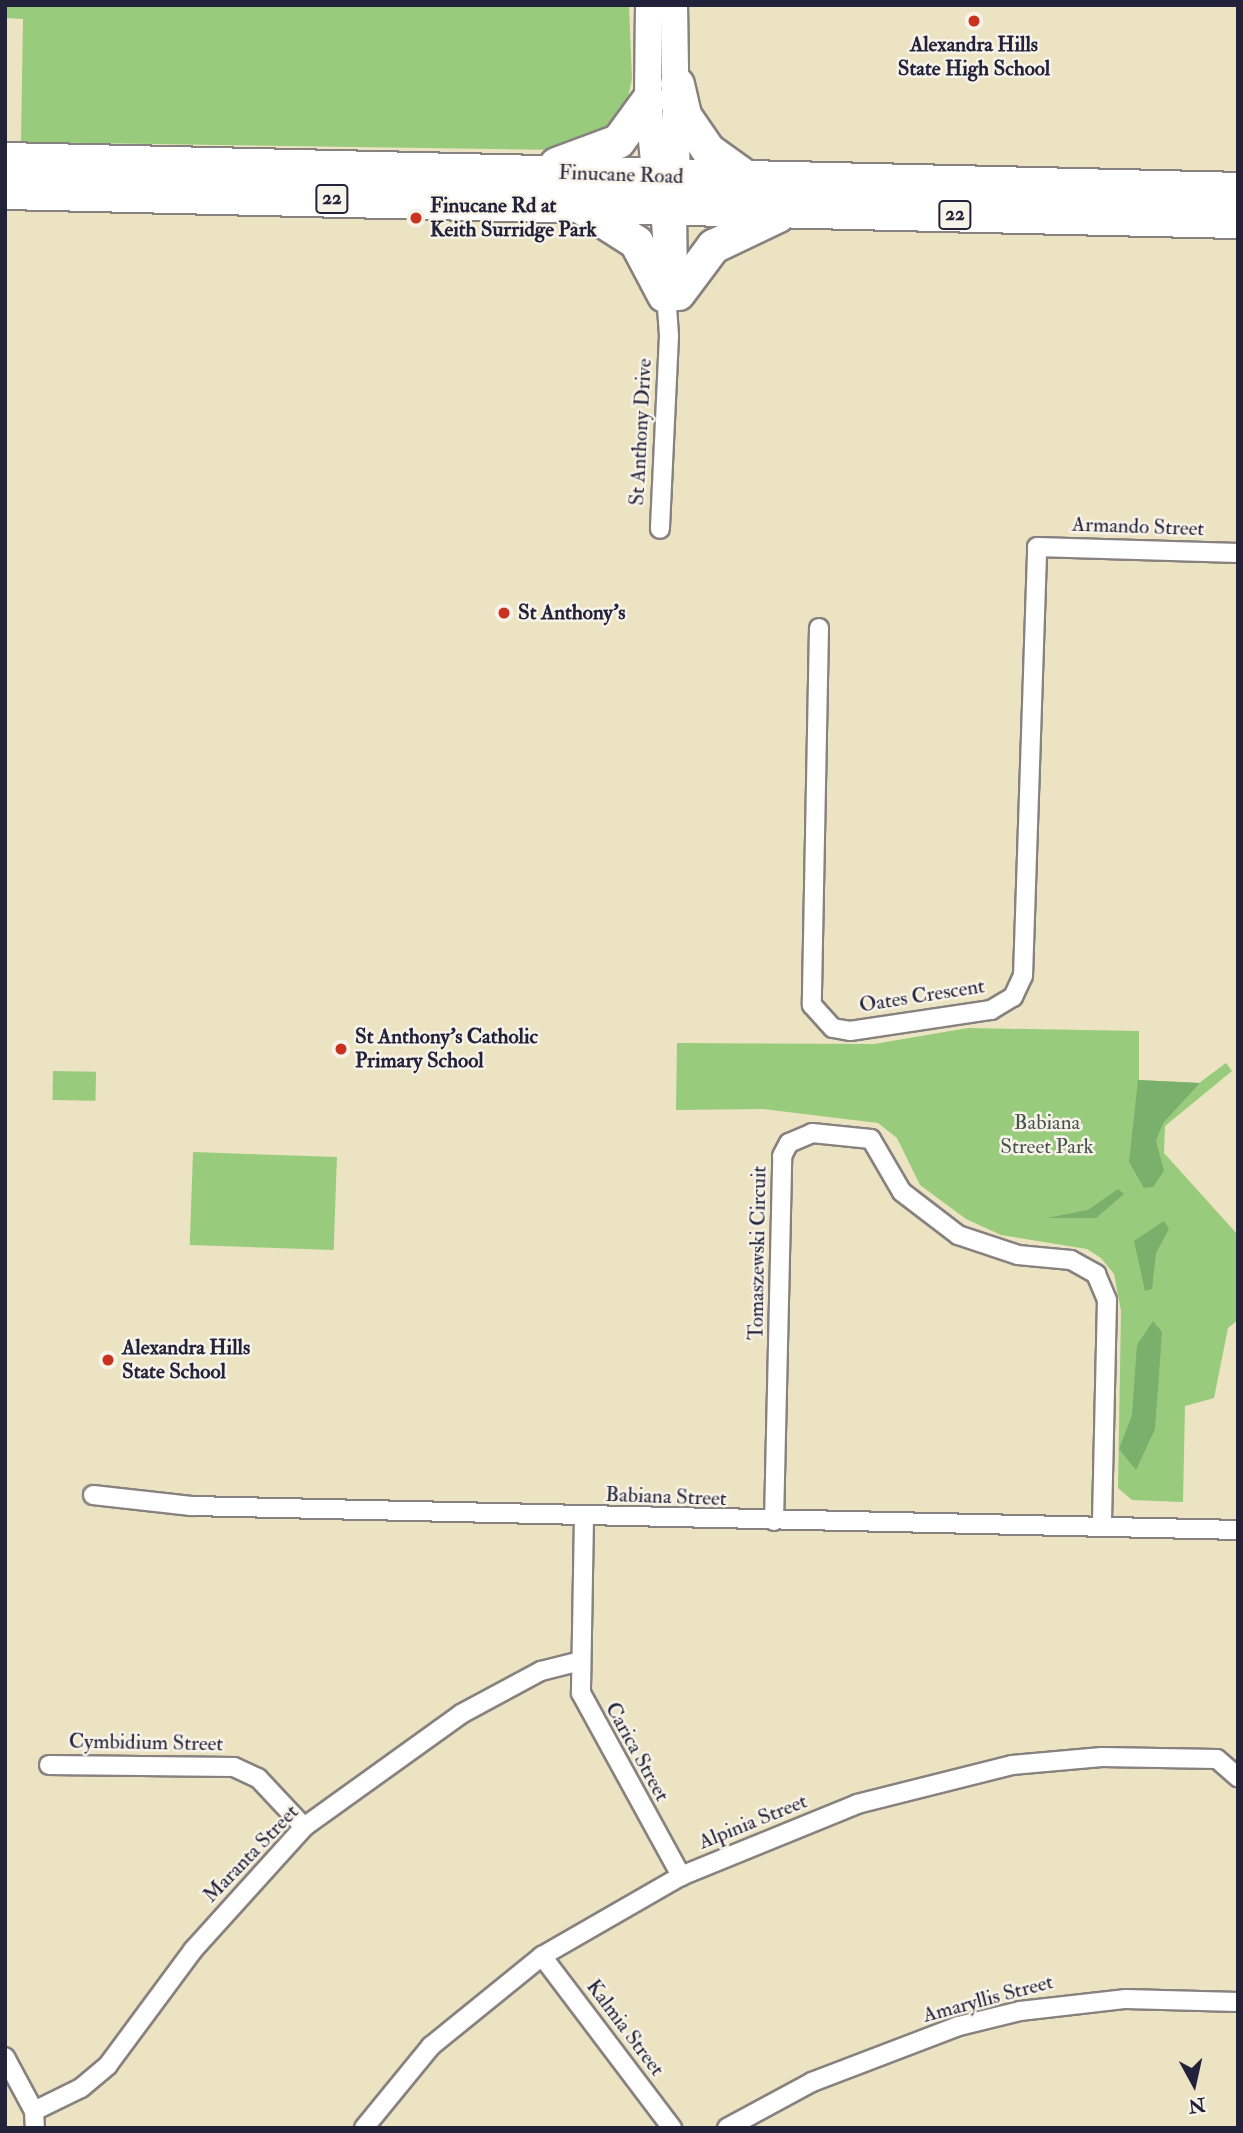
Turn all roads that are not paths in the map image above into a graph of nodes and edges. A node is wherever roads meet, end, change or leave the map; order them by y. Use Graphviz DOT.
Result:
graph roads {
  1 [pos="649,5"];
  2 [pos="674,5"];
  3 [pos="677,84"];
  4 [pos="648,100"];
  5 [pos="5,159"];
  6 [pos="530,172"];
  7 [pos="747,178"];
  8 [pos="1238,189"];
  9 [pos="5,192"];
  10 [pos="667,192"];
  11 [pos="578,205"];
  12 [pos="790,211"];
  13 [pos="1238,221"];
  14 [pos="671,294"];
  15 [pos="660,530"];
  16 [pos="1037,547"];
  17 [pos="1238,553"];
  18 [pos="819,628"];
  19 [pos="93,1495"];
  20 [pos="584,1517"];
  21 [pos="774,1521"];
  22 [pos="1102,1525"];
  23 [pos="1238,1530"];
  24 [pos="581,1661"];
  25 [pos="49,1765"];
  26 [pos="1238,1777"];
  27 [pos="304,1827"];
  28 [pos="681,1876"];
  29 [pos="542,1956"];
  30 [pos="1238,2002"];
  31 [pos="5,2057"];
  32 [pos="35,2119"];
  33 [pos="364,2128"];
  34 [pos="672,2128"];
  35 [pos="727,2128"];
  1 -- 4 [label="main road"];
  2 -- 3 [label="main road"];
  3 -- 7 [label="highway"];
  3 -- 10 [label="main road"];
  4 -- 6 [label="highway"];
  4 -- 10 [label="main road"];
  5 -- 6 [label="highway, Finucane Road / 22"];
  6 -- 10 [label="highway, Finucane Road / 22"];
  7 -- 8 [label="highway, Finucane Road / 22"];
  7 -- 10 [label="highway, Finucane Road / 22"];
  9 -- 11 [label="highway, Finucane Road / 22"];
  10 -- 11 [label="highway, Finucane Road / 22"];
  10 -- 12 [label="highway, Finucane Road / 22"];
  10 -- 14 [label="street, St Anthony Drive"];
  11 -- 14 [label="highway"];
  12 -- 13 [label="highway, Finucane Road / 22"];
  12 -- 14 [label="highway"];
  14 -- 15 [label="street, St Anthony Drive"];
  16 -- 17 [label="street, Armando Street"];
  16 -- 18 [label="street, Oates Crescent"];
  19 -- 20 [label="street, Babiana Street"];
  20 -- 21 [label="street, Babiana Street"];
  20 -- 24 [label="street, Carica Street"];
  21 -- 22 [label="street, Babiana Street"];
  21 -- 22 [label="street, Tomaszewski Circuit"];
  22 -- 23 [label="street, Babiana Street"];
  24 -- 27 [label="street, Maranta Street"];
  24 -- 28 [label="street, Carica Street"];
  25 -- 27 [label="street, Cymbidium Street"];
  26 -- 28 [label="street, Alpinia Street"];
  27 -- 32 [label="street, Maranta Street"];
  28 -- 29 [label="street, Alpinia Street"];
  29 -- 33 [label="street, Alpinia Street"];
  29 -- 34 [label="street, Kalmia Street"];
  30 -- 35 [label="street, Amaryllis Street"];
  31 -- 32 [label="street"];
}
